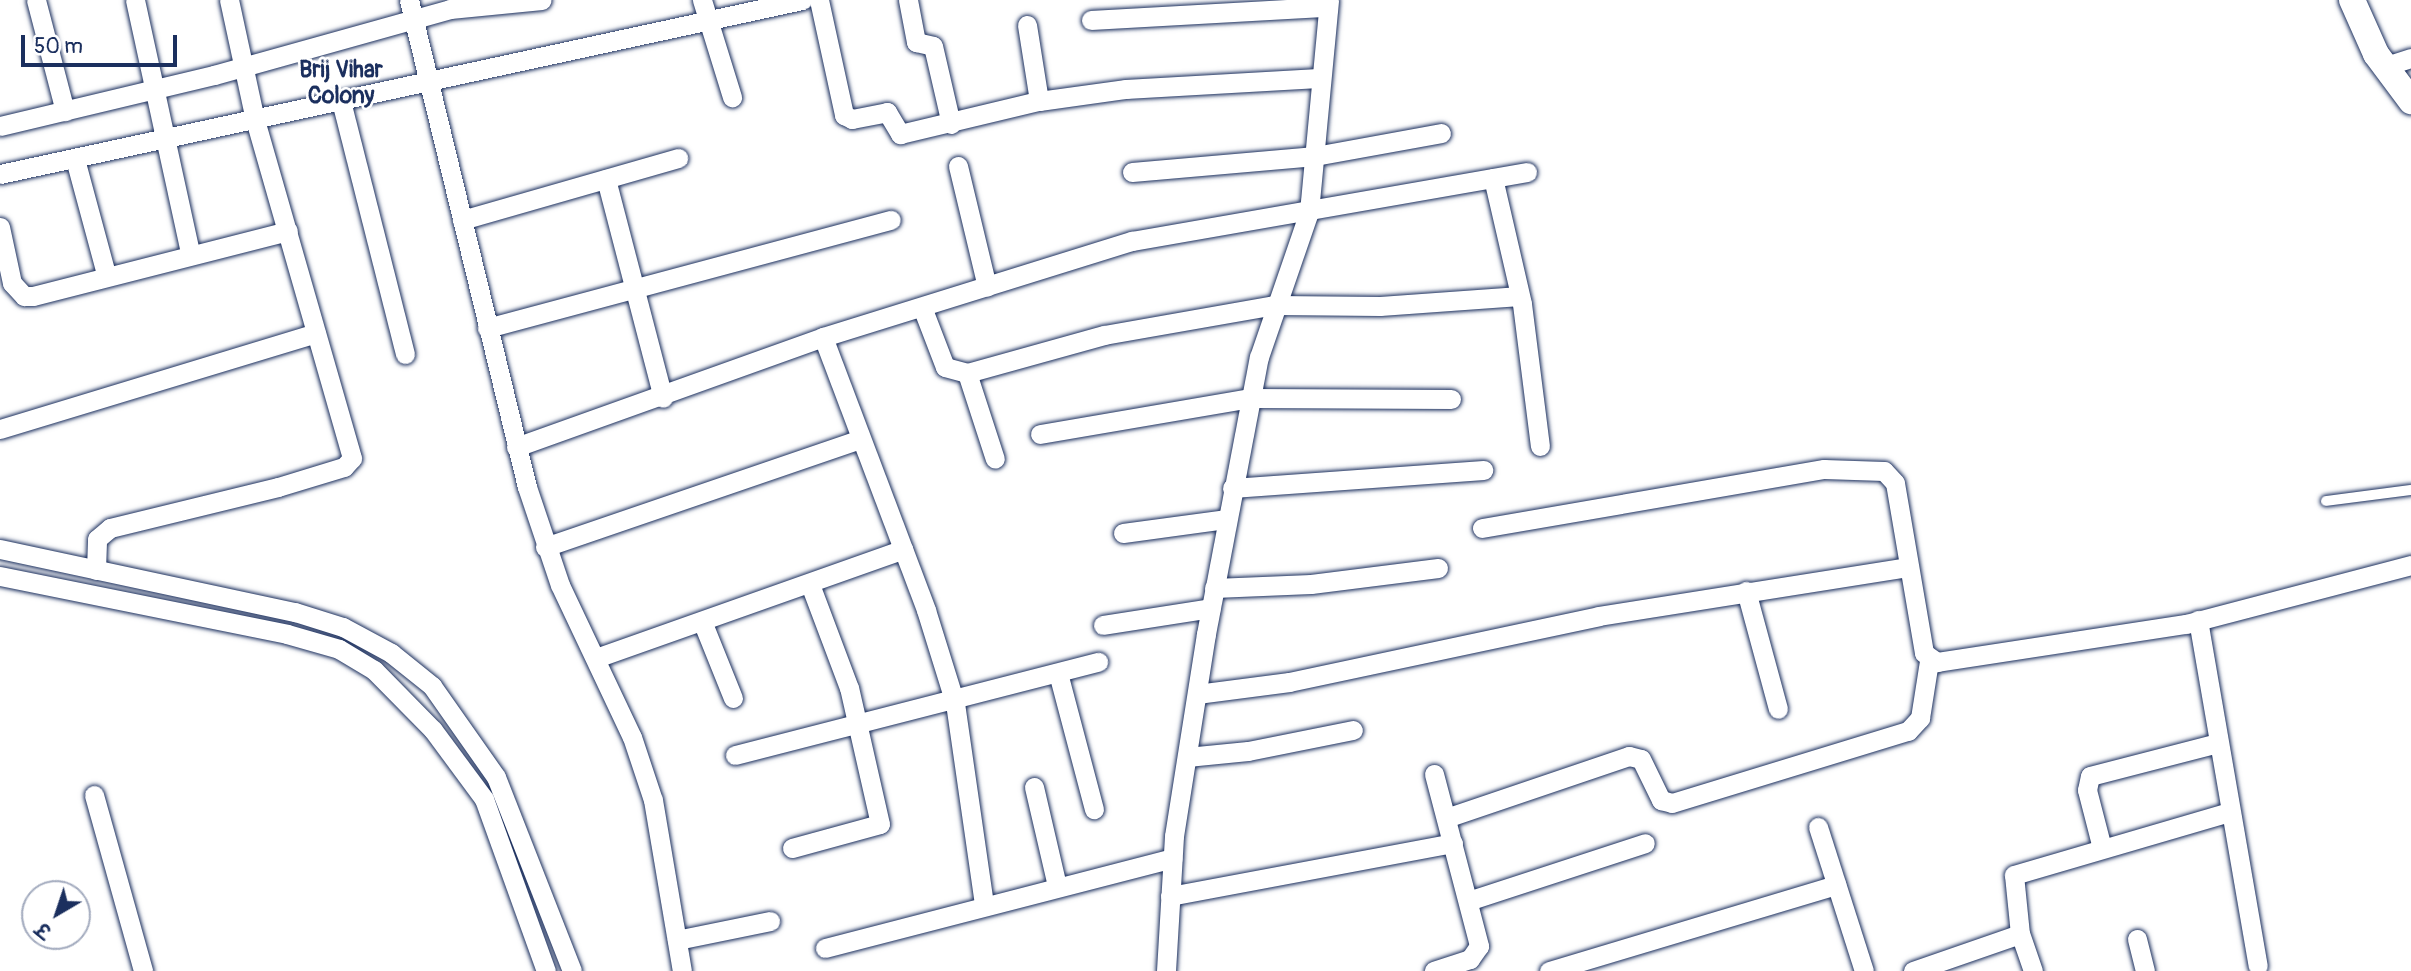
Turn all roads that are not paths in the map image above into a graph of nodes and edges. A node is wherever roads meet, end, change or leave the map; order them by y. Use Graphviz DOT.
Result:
graph roads {
  1 [pos="36,0"];
  2 [pos="135,0"];
  3 [pos="229,0"];
  4 [pos="409,0"];
  5 [pos="542,0"];
  6 [pos="702,0"];
  7 [pos="802,0"];
  8 [pos="819,0"];
  9 [pos="908,0"];
  10 [pos="2352,0"];
  11 [pos="1328,3"];
  12 [pos="1091,19"];
  13 [pos="415,20"];
  14 [pos="708,22"];
  15 [pos="1027,25"];
  16 [pos="2411,58"];
  17 [pos="2386,66"];
  18 [pos="243,67"];
  19 [pos="1318,78"];
  20 [pos="432,83"];
  21 [pos="155,89"];
  22 [pos="732,97"];
  23 [pos="341,101"];
  24 [pos="1039,101"];
  25 [pos="2411,101"];
  26 [pos="65,111"];
  27 [pos="255,120"];
  28 [pos="951,124"];
  29 [pos="0,125"];
  30 [pos="1441,133"];
  31 [pos="164,140"];
  32 [pos="1315,156"];
  33 [pos="678,158"];
  34 [pos="75,159"];
  35 [pos="958,166"];
  36 [pos="1528,172"];
  37 [pos="1132,173"];
  38 [pos="0,174"];
  39 [pos="1493,178"];
  40 [pos="606,179"];
  41 [pos="1309,212"];
  42 [pos="462,220"];
  43 [pos="891,220"];
  44 [pos="0,227"];
  45 [pos="288,231"];
  46 [pos="190,252"];
  47 [pos="106,274"];
  48 [pos="986,287"];
  49 [pos="632,291"];
  50 [pos="1520,296"];
  51 [pos="1275,304"];
  52 [pos="922,307"];
  53 [pos="487,328"];
  54 [pos="316,333"];
  55 [pos="823,337"];
  56 [pos="405,354"];
  57 [pos="967,373"];
  58 [pos="663,398"];
  59 [pos="1251,398"];
  60 [pos="1451,399"];
  61 [pos="0,429"];
  62 [pos="1040,434"];
  63 [pos="860,439"];
  64 [pos="1540,446"];
  65 [pos="516,447"];
  66 [pos="995,459"];
  67 [pos="1483,470"];
  68 [pos="1232,488"];
  69 [pos="2411,490"];
  70 [pos="2326,501"];
  71 [pos="1227,519"];
  72 [pos="1482,528"];
  73 [pos="1123,533"];
  74 [pos="545,547"];
  75 [pos="0,549"];
  76 [pos="904,549"];
  77 [pos="2411,565"];
  78 [pos="1908,566"];
  79 [pos="1438,568"];
  80 [pos="96,570"];
  81 [pos="0,576"];
  82 [pos="810,584"];
  83 [pos="1214,588"];
  84 [pos="1746,591"];
  85 [pos="1211,608"];
  86 [pos="2198,620"];
  87 [pos="702,621"];
  88 [pos="1103,625"];
  89 [pos="596,658"];
  90 [pos="1929,661"];
  91 [pos="1098,662"];
  92 [pos="1058,673"];
  93 [pos="1197,694"];
  94 [pos="733,698"];
  95 [pos="955,703"];
  96 [pos="1778,709"];
  97 [pos="857,726"];
  98 [pos="1353,730"];
  99 [pos="2218,743"];
  100 [pos="735,755"];
  101 [pos="1187,757"];
  102 [pos="1434,774"];
  103 [pos="1034,787"];
  104 [pos="94,795"];
  105 [pos="1094,809"];
  106 [pos="2230,812"];
  107 [pos="1446,818"];
  108 [pos="1818,827"];
  109 [pos="1453,843"];
  110 [pos="1645,843"];
  111 [pos="792,848"];
  112 [pos="2102,848"];
  113 [pos="1173,858"];
  114 [pos="1836,884"];
  115 [pos="1057,886"];
  116 [pos="1170,896"];
  117 [pos="1468,901"];
  118 [pos="984,905"];
  119 [pos="771,921"];
  120 [pos="2020,934"];
  121 [pos="2137,939"];
  122 [pos="677,940"];
  123 [pos="825,948"];
  124 [pos="2258,966"];
  125 [pos="143,971"];
  126 [pos="546,971"];
  127 [pos="572,971"];
  128 [pos="682,971"];
  129 [pos="1166,971"];
  130 [pos="1434,971"];
  131 [pos="1549,971"];
  132 [pos="1864,971"];
  133 [pos="1913,971"];
  134 [pos="2033,971"];
  135 [pos="2146,971"];
  1 -- 26 [label="street"];
  2 -- 21 [label="street"];
  3 -- 18 [label="street"];
  4 -- 13 [label="street"];
  5 -- 13 [label="street"];
  6 -- 14 [label="street"];
  7 -- 14 [label="street"];
  8 -- 28 [label="street"];
  9 -- 28 [label="street"];
  10 -- 17 [label="street"];
  11 -- 12 [label="street"];
  11 -- 19 [label="street"];
  13 -- 18 [label="street"];
  13 -- 20 [label="street"];
  14 -- 20 [label="street"];
  14 -- 22 [label="street"];
  15 -- 24 [label="street"];
  16 -- 17 [label="street"];
  17 -- 25 [label="street"];
  18 -- 21 [label="street"];
  18 -- 27 [label="street"];
  19 -- 24 [label="street"];
  19 -- 32 [label="street"];
  20 -- 23 [label="street"];
  20 -- 42 [label="street"];
  21 -- 26 [label="street"];
  21 -- 31 [label="street"];
  23 -- 27 [label="street"];
  23 -- 56 [label="street"];
  24 -- 28 [label="street"];
  26 -- 29 [label="street"];
  27 -- 31 [label="street"];
  27 -- 45 [label="street"];
  30 -- 32 [label="street"];
  31 -- 34 [label="street"];
  31 -- 46 [label="street"];
  32 -- 37 [label="street"];
  32 -- 41 [label="street"];
  33 -- 40 [label="street"];
  34 -- 38 [label="street"];
  34 -- 47 [label="street"];
  35 -- 48 [label="street"];
  36 -- 39 [label="street"];
  39 -- 41 [label="street"];
  39 -- 50 [label="street"];
  40 -- 42 [label="street"];
  40 -- 49 [label="street"];
  41 -- 48 [label="street"];
  41 -- 51 [label="street"];
  42 -- 53 [label="street"];
  43 -- 49 [label="street"];
  44 -- 47 [label="street"];
  45 -- 46 [label="street"];
  45 -- 54 [label="street"];
  46 -- 47 [label="street"];
  48 -- 52 [label="street"];
  49 -- 53 [label="street"];
  49 -- 58 [label="street"];
  50 -- 51 [label="street"];
  50 -- 64 [label="street"];
  51 -- 57 [label="street"];
  51 -- 59 [label="street"];
  52 -- 55 [label="street"];
  52 -- 57 [label="street"];
  53 -- 65 [label="street"];
  54 -- 61 [label="street"];
  54 -- 80 [label="street"];
  55 -- 58 [label="street"];
  55 -- 63 [label="street"];
  57 -- 66 [label="street"];
  58 -- 65 [label="street"];
  59 -- 60 [label="street"];
  59 -- 62 [label="street"];
  59 -- 68 [label="street"];
  63 -- 74 [label="street"];
  63 -- 76 [label="street"];
  65 -- 74 [label="street"];
  67 -- 68 [label="street"];
  68 -- 71 [label="street"];
  69 -- 70 [label="lane"];
  71 -- 73 [label="street"];
  71 -- 83 [label="street"];
  72 -- 78 [label="street"];
  74 -- 89 [label="street"];
  75 -- 80 [label="street"];
  76 -- 82 [label="street"];
  76 -- 95 [label="street"];
  77 -- 86 [label="street"];
  78 -- 84 [label="street"];
  78 -- 90 [label="street"];
  79 -- 83 [label="street"];
  80 -- 127 [label="street"];
  81 -- 126 [label="street"];
  82 -- 87 [label="street"];
  82 -- 97 [label="street"];
  83 -- 85 [label="street"];
  84 -- 93 [label="street"];
  84 -- 96 [label="street"];
  85 -- 88 [label="street"];
  85 -- 93 [label="street"];
  86 -- 90 [label="street"];
  86 -- 99 [label="street"];
  87 -- 89 [label="street"];
  87 -- 94 [label="street"];
  89 -- 122 [label="street"];
  90 -- 107 [label="street"];
  91 -- 92 [label="street"];
  92 -- 95 [label="street"];
  92 -- 105 [label="street"];
  93 -- 101 [label="street"];
  95 -- 97 [label="street"];
  95 -- 118 [label="street"];
  97 -- 100 [label="street"];
  97 -- 111 [label="street"];
  98 -- 101 [label="street"];
  99 -- 106 [label="street"];
  99 -- 112 [label="street"];
  101 -- 113 [label="street"];
  102 -- 107 [label="street"];
  103 -- 115 [label="street"];
  104 -- 125 [label="street"];
  106 -- 112 [label="street"];
  106 -- 124 [label="street"];
  107 -- 109 [label="street"];
  108 -- 114 [label="street"];
  109 -- 116 [label="street"];
  109 -- 117 [label="street"];
  110 -- 117 [label="street"];
  112 -- 120 [label="street"];
  113 -- 115 [label="street"];
  113 -- 116 [label="street"];
  114 -- 131 [label="street"];
  114 -- 132 [label="street"];
  115 -- 118 [label="street"];
  116 -- 129 [label="street"];
  117 -- 130 [label="street"];
  118 -- 123 [label="street"];
  119 -- 122 [label="street"];
  120 -- 133 [label="street"];
  120 -- 134 [label="street"];
  121 -- 135 [label="street"];
  122 -- 128 [label="street"];
}
